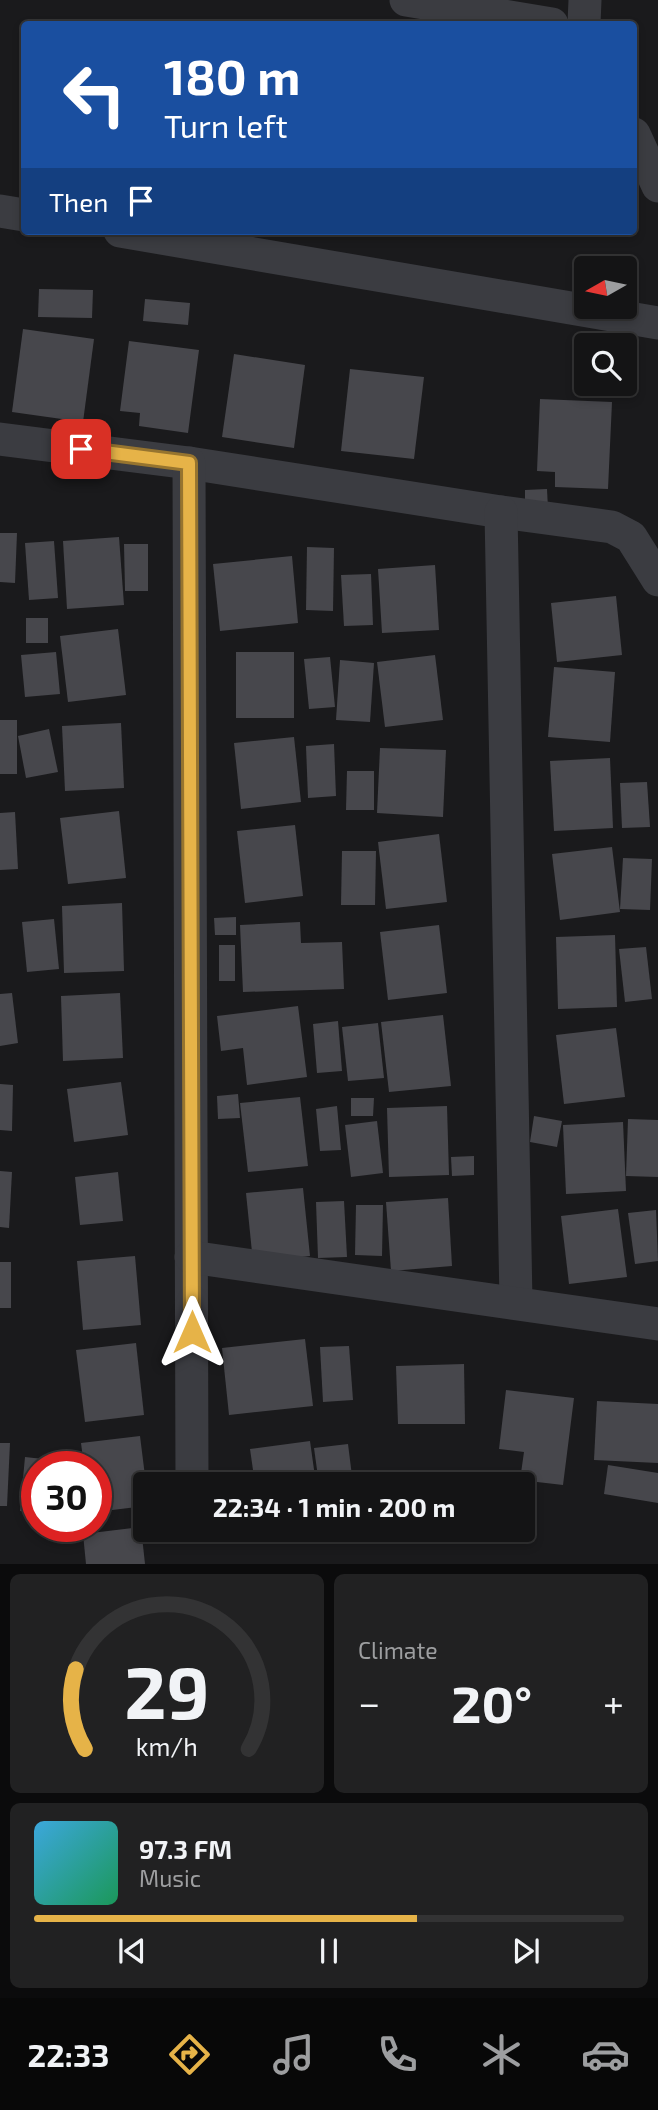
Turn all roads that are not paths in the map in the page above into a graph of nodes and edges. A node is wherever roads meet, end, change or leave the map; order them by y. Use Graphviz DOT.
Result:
graph roads {
  1 [pos="406,0"];
  2 [pos="585,0"];
  3 [pos="534,21"];
  4 [pos="584,21"];
  5 [pos="637,141"];
  6 [pos="658,186"];
  7 [pos="0,211"];
  8 [pos="21,214"];
  9 [pos="143,235"];
  10 [pos="658,323"];
  11 [pos="0,439"];
  12 [pos="189,463"];
  13 [pos="500,512"];
  14 [pos="658,580"];
  15 [pos="191,1257"];
  16 [pos="516,1302"];
  17 [pos="658,1324"];
  18 [pos="192,1472"];
  1 -- 3 [label="street"];
  2 -- 4 [label="street"];
  5 -- 6 [label="street"];
  7 -- 8 [label="street"];
  9 -- 10 [label="street"];
  11 -- 12 [label="street"];
  12 -- 13 [label="street"];
  12 -- 15 [label="street"];
  13 -- 14 [label="street"];
  13 -- 16 [label="street"];
  15 -- 16 [label="street"];
  15 -- 18 [label="street"];
  16 -- 17 [label="street"];
}
